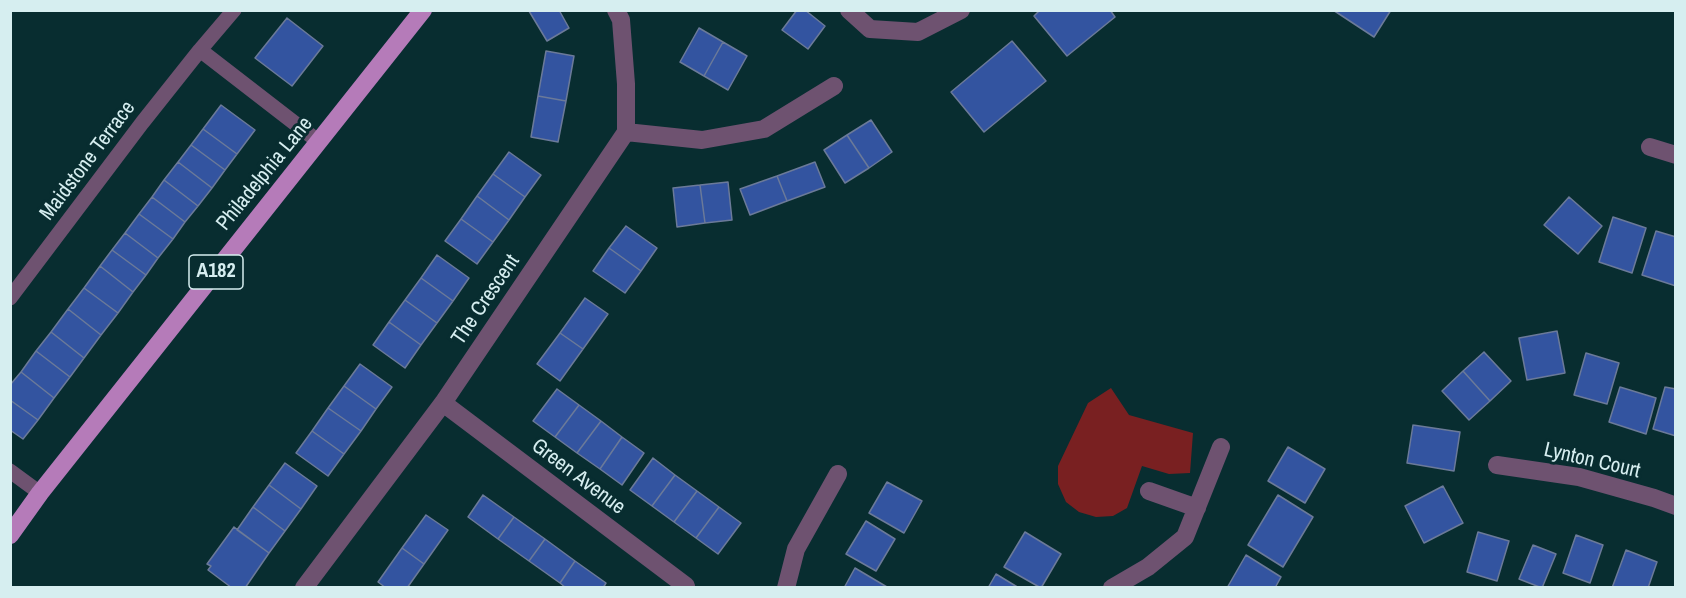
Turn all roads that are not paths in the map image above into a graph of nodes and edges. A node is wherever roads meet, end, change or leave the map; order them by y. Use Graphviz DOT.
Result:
graph roads {
  1 [pos="234,10"];
  2 [pos="423,10"];
  3 [pos="616,10"];
  4 [pos="849,10"];
  5 [pos="961,10"];
  6 [pos="200,50"];
  7 [pos="834,86"];
  8 [pos="626,132"];
  9 [pos="319,142"];
  10 [pos="1650,147"];
  11 [pos="1676,155"];
  12 [pos="10,298"];
  13 [pos="443,403"];
  14 [pos="1221,447"];
  15 [pos="1497,465"];
  16 [pos="10,471"];
  17 [pos="838,474"];
  18 [pos="1149,491"];
  19 [pos="40,493"];
  20 [pos="1676,506"];
  21 [pos="1197,508"];
  22 [pos="10,535"];
  23 [pos="686,586"];
  24 [pos="304,588"];
  25 [pos="786,588"];
  26 [pos="1112,588"];
  1 -- 6 [label="lane, Maidstone Terrace"];
  2 -- 9 [label="main road, Philadelphia Lane / A182"];
  3 -- 8 [label="street"];
  4 -- 5 [label="street"];
  6 -- 9 [label="lane"];
  6 -- 12 [label="lane, Maidstone Terrace"];
  7 -- 8 [label="street"];
  8 -- 13 [label="street, The Crescent"];
  9 -- 19 [label="main road, Philadelphia Lane / A182"];
  10 -- 11 [label="street"];
  13 -- 23 [label="street, Green Avenue"];
  13 -- 24 [label="street, The Crescent"];
  14 -- 21 [label="street"];
  15 -- 20 [label="street, Lynton Court"];
  16 -- 19 [label="lane"];
  17 -- 25 [label="street"];
  18 -- 21 [label="street"];
  19 -- 22 [label="main road, Philadelphia Lane / A182"];
  21 -- 26 [label="street"];
}
